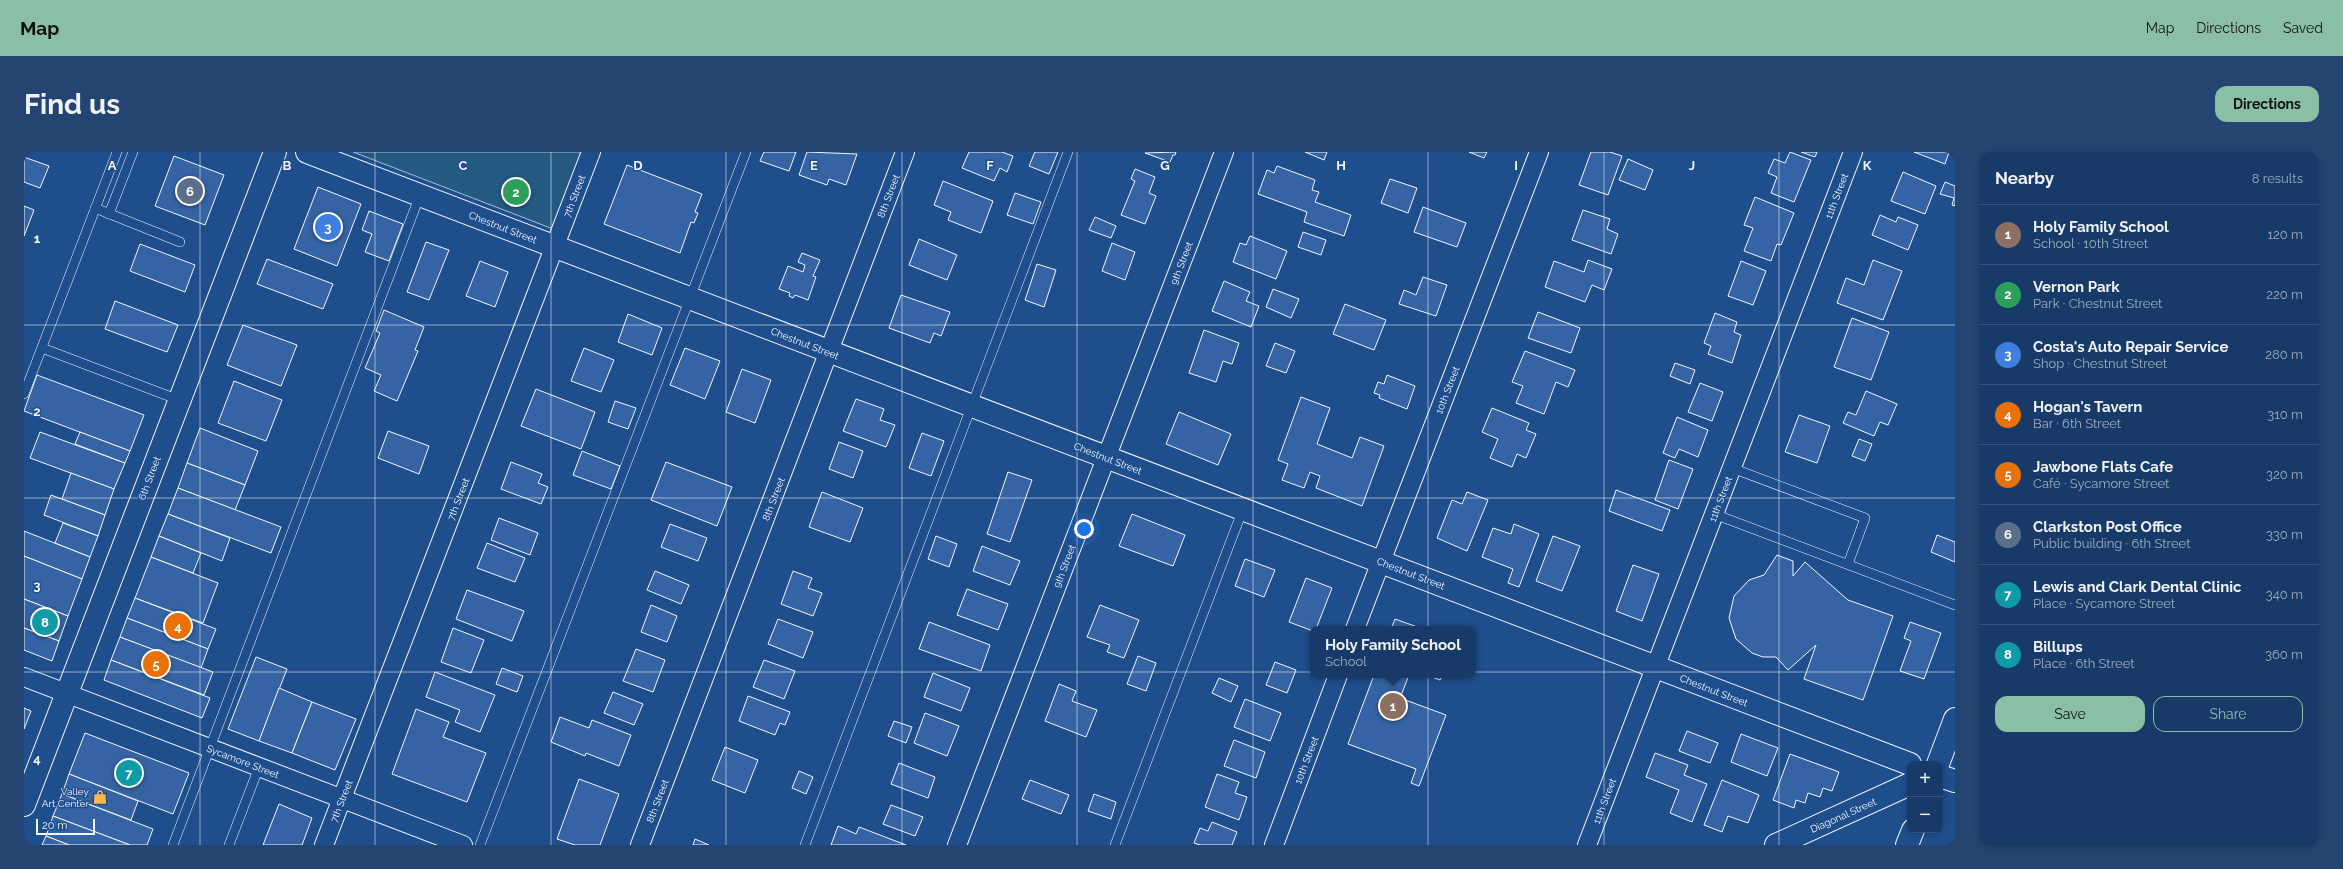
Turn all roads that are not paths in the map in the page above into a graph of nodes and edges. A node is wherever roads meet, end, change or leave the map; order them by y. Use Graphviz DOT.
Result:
graph roads {
  1 [pos="117,152"];
  2 [pos="133,152"];
  3 [pos="275,152"];
  4 [pos="306,152"];
  5 [pos="591,152"];
  6 [pos="746,152"];
  7 [pos="905,152"];
  8 [pos="1068,152"];
  9 [pos="1224,152"];
  10 [pos="1539,152"];
  11 [pos="1853,152"];
  12 [pos="420,195"];
  13 [pos="95,208"];
  14 [pos="109,214"];
  15 [pos="180,242"];
  16 [pos="555,246"];
  17 [pos="690,298"];
  18 [pos="42,348"];
  19 [pos="829,352"];
  20 [pos="28,370"];
  21 [pos="24,394"];
  22 [pos="179,400"];
  23 [pos="972,406"];
  24 [pos="1106,457"];
  25 [pos="1732,468"];
  26 [pos="1243,509"];
  27 [pos="1714,514"];
  28 [pos="1381,562"];
  29 [pos="1848,564"];
  30 [pos="1955,605"];
  31 [pos="1356,626"];
  32 [pos="1656,668"];
  33 [pos="24,678"];
  34 [pos="1337,678"];
  35 [pos="66,694"];
  36 [pos="1955,719"];
  37 [pos="209,748"];
  38 [pos="1939,761"];
  39 [pos="1907,763"];
  40 [pos="259,767"];
  41 [pos="1943,777"];
  42 [pos="1955,781"];
  43 [pos="1907,785"];
  44 [pos="342,799"];
  45 [pos="24,805"];
  46 [pos="1912,833"];
  47 [pos="172,845"];
  48 [pos="229,845"];
  49 [pos="324,845"];
  50 [pos="463,845"];
  51 [pos="480,845"];
  52 [pos="640,845"];
  53 [pos="804,845"];
  54 [pos="957,845"];
  55 [pos="1115,845"];
  56 [pos="1274,845"];
  57 [pos="1587,845"];
  58 [pos="1776,845"];
  59 [pos="1907,845"];
  1 -- 13 [label="lane"];
  2 -- 14 [label="lane"];
  3 -- 22 [label="street, 6th Street"];
  4 -- 12 [label="street, Chestnut Street"];
  5 -- 16 [label="street, 7th Street"];
  6 -- 17 [label="lane"];
  7 -- 19 [label="street, 8th Street"];
  8 -- 23 [label="lane"];
  9 -- 24 [label="street, 9th Street"];
  10 -- 28 [label="street, 10th Street"];
  11 -- 25 [label="street, 11th Street"];
  12 -- 16 [label="street, Chestnut Street"];
  12 -- 37 [label="lane"];
  13 -- 14 [label="lane"];
  13 -- 18 [label="lane"];
  14 -- 15 [label="lane"];
  16 -- 17 [label="street, Chestnut Street"];
  16 -- 44 [label="street, 7th Street"];
  17 -- 19 [label="street, Chestnut Street"];
  17 -- 51 [label="lane"];
  18 -- 20 [label="lane"];
  18 -- 22 [label="lane"];
  19 -- 23 [label="street, Chestnut Street"];
  19 -- 52 [label="street, 8th Street"];
  20 -- 21 [label="lane"];
  22 -- 35 [label="street, 6th Street"];
  23 -- 24 [label="street, Chestnut Street"];
  23 -- 53 [label="lane"];
  24 -- 26 [label="street, Chestnut Street"];
  24 -- 54 [label="street, 9th Street"];
  25 -- 27 [label="street, 11th Street"];
  25 -- 29 [label="lane"];
  26 -- 28 [label="street, Chestnut Street"];
  26 -- 55 [label="lane"];
  27 -- 29 [label="lane"];
  27 -- 32 [label="street, 11th Street"];
  28 -- 31 [label="street, 10th Street"];
  28 -- 32 [label="street, Chestnut Street"];
  29 -- 30 [label="lane"];
  32 -- 39 [label="street, Chestnut Street"];
  32 -- 57 [label="street, 11th Street"];
  33 -- 35 [label="street, Sycamore Street"];
  34 -- 56 [label="street, 10th Street"];
  35 -- 37 [label="street, Sycamore Street"];
  35 -- 45 [label="street, 6th Street"];
  36 -- 38 [label="street"];
  37 -- 40 [label="street, Sycamore Street"];
  37 -- 47 [label="lane"];
  40 -- 44 [label="street, Sycamore Street"];
  40 -- 48 [label="lane"];
  41 -- 42 [label="street"];
  43 -- 58 [label="street, Diagonal Street"];
  44 -- 49 [label="street, 7th Street"];
  44 -- 50 [label="street, Sycamore Street"];
  46 -- 59 [label="street"];
}
